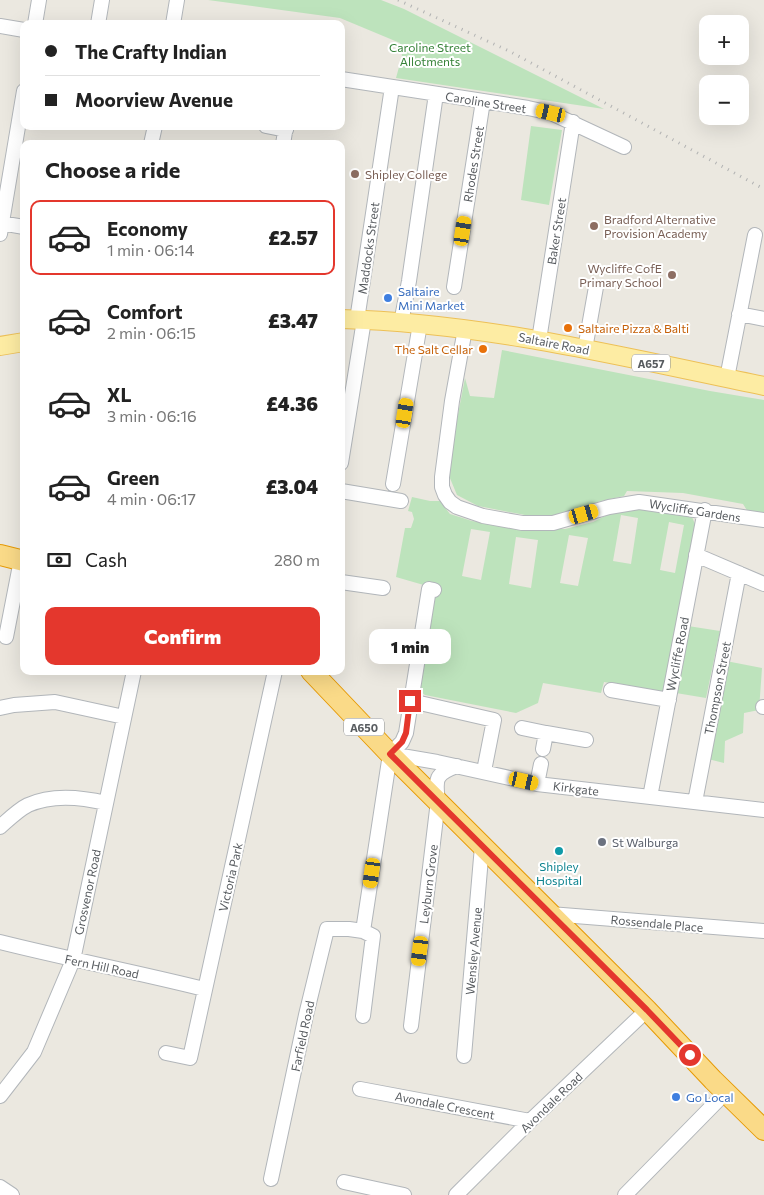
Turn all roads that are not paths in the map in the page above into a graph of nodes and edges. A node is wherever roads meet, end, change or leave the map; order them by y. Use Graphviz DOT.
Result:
graph roads {
  1 [pos="39,0"];
  2 [pos="102,0"];
  3 [pos="177,0"];
  4 [pos="36,20"];
  5 [pos="99,20"];
  6 [pos="174,20"];
  7 [pos="0,26"];
  8 [pos="20,29"];
  9 [pos="345,80"];
  10 [pos="392,87"];
  11 [pos="436,94"];
  12 [pos="483,101"];
  13 [pos="20,115"];
  14 [pos="573,122"];
  15 [pos="624,147"];
  16 [pos="1,227"];
  17 [pos="20,227"];
  18 [pos="755,235"];
  19 [pos="454,287"];
  20 [pos="596,287"];
  21 [pos="739,314"];
  22 [pos="354,320"];
  23 [pos="764,320"];
  24 [pos="401,323"];
  25 [pos="420,324"];
  26 [pos="465,329"];
  27 [pos="539,340"];
  28 [pos="20,343"];
  29 [pos="0,346"];
  30 [pos="585,349"];
  31 [pos="727,378"];
  32 [pos="764,386"];
  33 [pos="345,419"];
  34 [pos="393,484"];
  35 [pos="345,492"];
  36 [pos="401,501"];
  37 [pos="705,510"];
  38 [pos="764,520"];
  39 [pos="0,555"];
  40 [pos="696,555"];
  41 [pos="20,560"];
  42 [pos="20,570"];
  43 [pos="739,573"];
  44 [pos="345,583"];
  45 [pos="764,584"];
  46 [pos="383,588"];
  47 [pos="434,590"];
  48 [pos="6,637"];
  49 [pos="133,675"];
  50 [pos="274,675"];
  51 [pos="314,675"];
  52 [pos="611,690"];
  53 [pos="669,700"];
  54 [pos="410,701"];
  55 [pos="0,708"];
  56 [pos="124,717"];
  57 [pos="522,728"];
  58 [pos="546,733"];
  59 [pos="586,740"];
  60 [pos="543,749"];
  61 [pos="390,754"];
  62 [pos="541,764"];
  63 [pos="457,766"];
  64 [pos="484,772"];
  65 [pos="538,784"];
  66 [pos="650,797"];
  67 [pos="438,801"];
  68 [pos="695,802"];
  69 [pos="106,803"];
  70 [pos="764,810"];
  71 [pos="0,827"];
  72 [pos="482,846"];
  73 [pos="550,914"];
  74 [pos="764,931"];
  75 [pos="363,932"];
  76 [pos="0,942"];
  77 [pos="73,960"];
  78 [pos="204,990"];
  79 [pos="647,1010"];
  80 [pos="363,1016"];
  81 [pos="410,1026"];
  82 [pos="166,1053"];
  83 [pos="464,1056"];
  84 [pos="360,1088"];
  85 [pos="726,1092"];
  86 [pos="0,1096"];
  87 [pos="530,1121"];
  88 [pos="764,1130"];
  89 [pos="271,1179"];
  90 [pos="344,1182"];
  91 [pos="0,1187"];
  92 [pos="12,1195"];
  93 [pos="404,1195"];
  94 [pos="456,1195"];
  95 [pos="625,1195"];
  1 -- 4 [label="street"];
  2 -- 5 [label="street"];
  3 -- 6 [label="street"];
  7 -- 8 [label="street"];
  9 -- 10 [label="street, Caroline Street"];
  10 -- 11 [label="street, Caroline Street"];
  10 -- 22 [label="street, Maddocks Street"];
  11 -- 12 [label="street, Caroline Street"];
  11 -- 24 [label="street"];
  12 -- 14 [label="street, Caroline Street"];
  12 -- 19 [label="street, Rhodes Street"];
  13 -- 16 [label="street"];
  14 -- 15 [label="street, Caroline Street"];
  14 -- 27 [label="street, Baker Street"];
  16 -- 17 [label="street"];
  18 -- 21 [label="street"];
  20 -- 30 [label="street"];
  21 -- 23 [label="street"];
  21 -- 31 [label="street"];
  22 -- 24 [label="main road, Saltaire Road / A657"];
  22 -- 33 [label="street, Maddocks Street"];
  24 -- 25 [label="main road, Saltaire Road / A657"];
  25 -- 26 [label="main road, Saltaire Road / A657"];
  25 -- 34 [label="street"];
  26 -- 27 [label="main road, Saltaire Road / A657"];
  26 -- 37 [label="street, Wycliffe Gardens"];
  27 -- 30 [label="main road, Saltaire Road / A657"];
  28 -- 29 [label="main road"];
  30 -- 31 [label="main road, Saltaire Road / A657"];
  31 -- 32 [label="main road, Saltaire Road / A657"];
  35 -- 36 [label="street"];
  37 -- 38 [label="street, Wycliffe Gardens"];
  37 -- 40 [label="street, Wycliffe Road"];
  39 -- 41 [label="highway"];
  40 -- 43 [label="street"];
  40 -- 53 [label="street, Wycliffe Road"];
  42 -- 48 [label="street"];
  43 -- 45 [label="street"];
  43 -- 68 [label="street, Thompson Street"];
  44 -- 46 [label="street"];
  47 -- 54 [label="street"];
  49 -- 56 [label="street, Grosvenor Road"];
  50 -- 78 [label="street, Victoria Park"];
  51 -- 61 [label="highway, A650"];
  52 -- 53 [label="street"];
  53 -- 66 [label="street, Wycliffe Road"];
  54 -- 61 [label="street"];
  54 -- 64 [label="street"];
  55 -- 56 [label="street"];
  56 -- 69 [label="street, Grosvenor Road"];
  57 -- 58 [label="street"];
  58 -- 59 [label="street"];
  58 -- 60 [label="street"];
  61 -- 63 [label="street, Kirkgate"];
  61 -- 67 [label="highway, A650"];
  61 -- 75 [label="street"];
  62 -- 65 [label="street"];
  63 -- 64 [label="street, Kirkgate"];
  63 -- 67 [label="street, Leyburn Grove"];
  64 -- 65 [label="street, Kirkgate"];
  65 -- 66 [label="street, Kirkgate"];
  66 -- 68 [label="street, Kirkgate"];
  67 -- 72 [label="highway, A650"];
  67 -- 81 [label="street, Leyburn Grove"];
  68 -- 70 [label="street, Kirkgate"];
  69 -- 71 [label="street"];
  69 -- 77 [label="street, Grosvenor Road"];
  72 -- 73 [label="highway, A650"];
  72 -- 83 [label="street, Wensley Avenue"];
  73 -- 74 [label="street, Rossendale Place"];
  73 -- 79 [label="highway, A650"];
  75 -- 80 [label="street"];
  75 -- 89 [label="street, Farfield Road"];
  76 -- 77 [label="street, Fern Hill Road"];
  77 -- 78 [label="street, Fern Hill Road"];
  77 -- 86 [label="street, Grosvenor Road"];
  78 -- 82 [label="street, Victoria Park"];
  79 -- 85 [label="highway, A650"];
  79 -- 87 [label="street, Avondale Road"];
  84 -- 87 [label="street, Avondale Crescent"];
  85 -- 88 [label="highway, A650"];
  85 -- 95 [label="street"];
  87 -- 94 [label="street, Avondale Road"];
  90 -- 93 [label="street"];
  91 -- 92 [label="street"];
}
